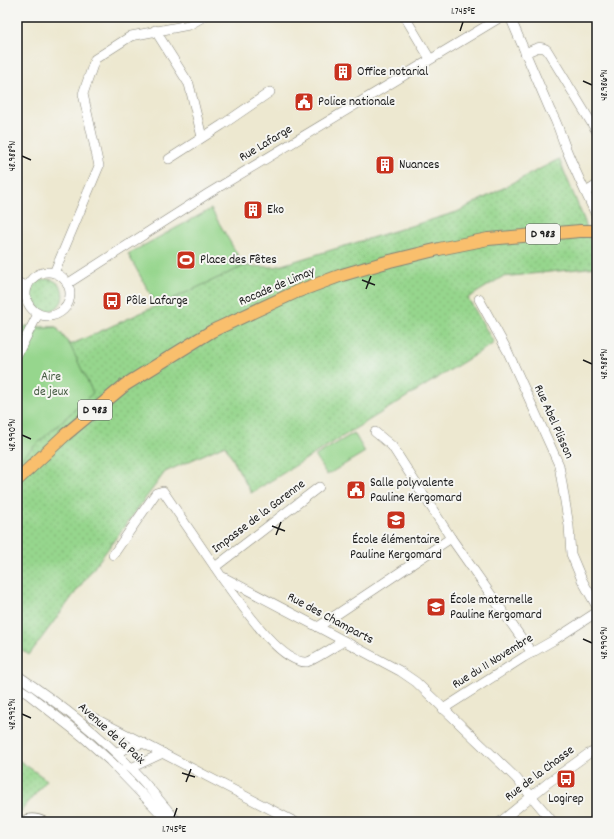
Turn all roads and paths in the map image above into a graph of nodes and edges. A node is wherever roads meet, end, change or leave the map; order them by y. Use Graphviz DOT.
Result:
graph roads {
  1 [pos="203,17"];
  2 [pos="404,17"];
  3 [pos="501,17"];
  4 [pos="510,17"];
  5 [pos="155,30"];
  6 [pos="525,53"];
  7 [pos="430,59"];
  8 [pos="270,92"];
  9 [pos="597,132"];
  10 [pos="202,137"];
  11 [pos="169,159"];
  12 [pos="597,185"];
  13 [pos="586,192"];
  14 [pos="597,216"];
  15 [pos="597,231"];
  16 [pos="54,273"];
  17 [pos="17,282"];
  18 [pos="67,284"];
  19 [pos="27,287"];
  20 [pos="479,298"];
  21 [pos="38,314"];
  22 [pos="17,356"];
  23 [pos="375,432"];
  24 [pos="17,480"];
  25 [pos="319,487"];
  26 [pos="451,538"];
  27 [pos="113,554"];
  28 [pos="215,567"];
  29 [pos="221,576"];
  30 [pos="597,607"];
  31 [pos="597,612"];
  32 [pos="318,627"];
  33 [pos="344,641"];
  34 [pos="532,653"];
  35 [pos="17,675"];
  36 [pos="17,687"];
  37 [pos="443,709"];
  38 [pos="90,716"];
  39 [pos="143,743"];
  40 [pos="597,750"];
  41 [pos="116,752"];
  42 [pos="163,753"];
  43 [pos="110,761"];
  44 [pos="148,761"];
  45 [pos="132,768"];
  46 [pos="143,782"];
  47 [pos="530,796"];
  48 [pos="21,822"];
  49 [pos="45,822"];
  50 [pos="169,822"];
  51 [pos="178,822"];
  52 [pos="295,822"];
  53 [pos="500,822"];
  54 [pos="552,822"];
  1 -- 5 [label="street"];
  2 -- 7 [label="street"];
  3 -- 7 [label="street, Rue Lafarge"];
  4 -- 6 [label="street"];
  5 -- 10 [label="street"];
  5 -- 16 [label="street"];
  6 -- 9 [label="street"];
  6 -- 13 [label="street"];
  7 -- 18 [label="street, Rue Lafarge"];
  8 -- 10 [label="street"];
  10 -- 11 [label="street"];
  12 -- 13 [label="street"];
  13 -- 14 [label="street"];
  15 -- 24 [label="main road, Rocade de Limay / D 983"];
  16 -- 18 [label="street"];
  16 -- 19 [label="street"];
  17 -- 19 [label="street"];
  18 -- 21 [label="street"];
  19 -- 21 [label="street"];
  20 -- 30 [label="street, Rue Abel Plisson"];
  21 -- 22 [label="street"];
  23 -- 26 [label="street"];
  25 -- 28 [label="street, Impasse de la Garenne"];
  26 -- 32 [label="street"];
  26 -- 34 [label="street"];
  27 -- 28 [label="street, Rue des Champarts"];
  28 -- 29 [label="street, Rue des Champarts"];
  29 -- 32 [label="street, Rue des Champarts"];
  29 -- 33 [label="street"];
  31 -- 34 [label="street, Rue du 11 Novembre"];
  32 -- 33 [label="street, Rue des Champarts"];
  33 -- 37 [label="street, Rue des Champarts"];
  34 -- 37 [label="street, Rue du 11 Novembre"];
  35 -- 41 [label="street, Avenue de la Paix"];
  36 -- 43 [label="street, Avenue de la Paix"];
  37 -- 47 [label="street, Rue des Champarts"];
  38 -- 39 [label="street"];
  39 -- 41 [label="street"];
  39 -- 42 [label="street"];
  40 -- 47 [label="street, Rue de la Chasse"];
  41 -- 45 [label="street, Avenue de la Paix"];
  42 -- 44 [label="street"];
  42 -- 52 [label="street"];
  43 -- 45 [label="street"];
  43 -- 50 [label="street, Avenue de la Paix"];
  44 -- 45 [label="street"];
  44 -- 46 [label="street"];
  45 -- 46 [label="street, Avenue de la Paix"];
  46 -- 51 [label="street, Avenue de la Paix"];
  47 -- 53 [label="street, Rue de la Chasse"];
  47 -- 54 [label="street, Rue des Champarts"];
  48 -- 49 [label="street"];
}
